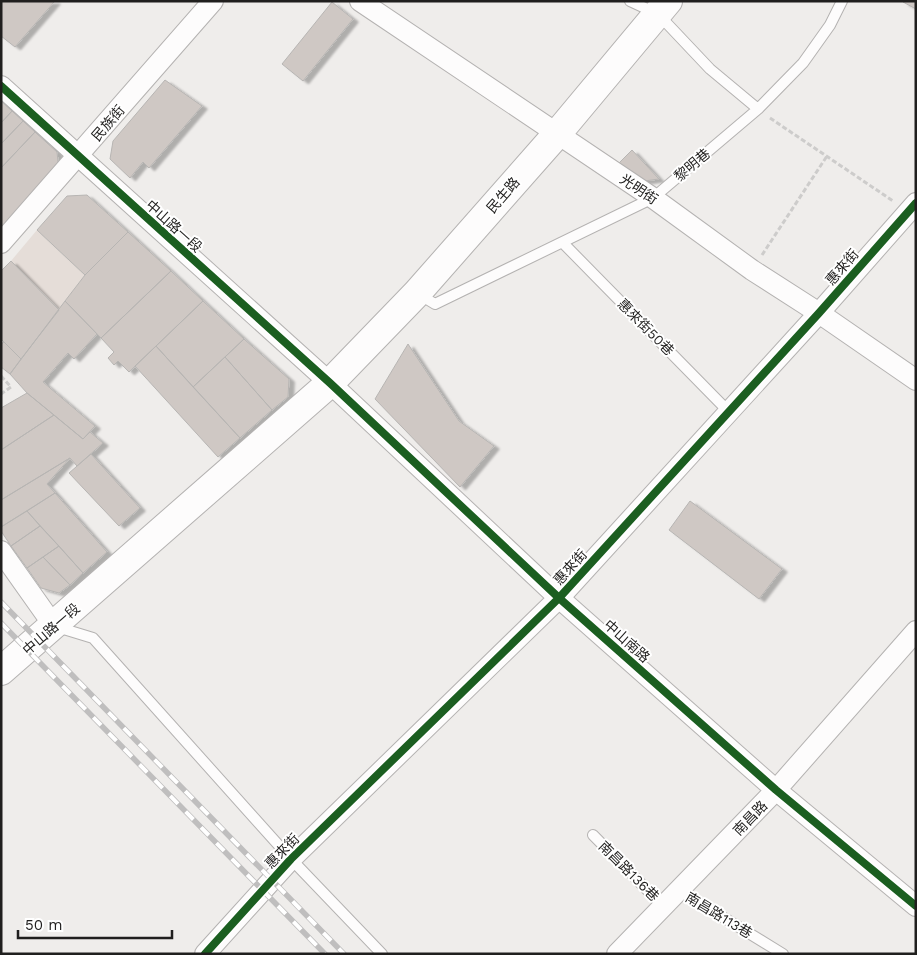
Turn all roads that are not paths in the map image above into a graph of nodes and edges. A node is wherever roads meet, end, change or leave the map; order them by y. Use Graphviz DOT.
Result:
graph roads {
  1 [pos="213,1"];
  2 [pos="360,1"];
  3 [pos="630,1"];
  4 [pos="842,1"];
  5 [pos="663,8"];
  6 [pos="1,86"];
  7 [pos="758,110"];
  8 [pos="556,134"];
  9 [pos="78,157"];
  10 [pos="653,198"];
  11 [pos="912,207"];
  12 [pos="1,243"];
  13 [pos="563,243"];
  14 [pos="417,293"];
  15 [pos="819,313"];
  16 [pos="916,380"];
  17 [pos="330,383"];
  18 [pos="729,412"];
  19 [pos="1,551"];
  20 [pos="560,598"];
  21 [pos="54,626"];
  22 [pos="916,631"];
  23 [pos="1,672"];
  24 [pos="776,790"];
  25 [pos="593,835"];
  26 [pos="291,859"];
  27 [pos="680,891"];
  28 [pos="916,906"];
  29 [pos="664,907"];
  30 [pos="205,954"];
  31 [pos="382,954"];
  32 [pos="617,954"];
  33 [pos="783,954"];
  1 -- 9 [label="street, 民族街"];
  2 -- 8 [label="street, 光明街"];
  3 -- 5 [label="lane"];
  4 -- 7 [label="lane, 黎明巷"];
  5 -- 7 [label="lane"];
  5 -- 8 [label="street, 民生路"];
  6 -- 9 [label="street, 中山路一段"];
  7 -- 10 [label="lane, 黎明巷"];
  8 -- 10 [label="street, 光明街"];
  8 -- 14 [label="street, 民生路"];
  9 -- 12 [label="street, 民族街"];
  9 -- 17 [label="street, 中山路一段"];
  10 -- 13 [label="lane, 黎明巷"];
  10 -- 15 [label="street, 光明街"];
  11 -- 15 [label="street, 惠來街"];
  13 -- 14 [label="lane, 黎明巷"];
  13 -- 18 [label="lane, 惠來街50巷"];
  14 -- 17 [label="street, 民生路"];
  15 -- 16 [label="street, 光明街"];
  15 -- 18 [label="street, 惠來街"];
  17 -- 20 [label="street, 中山南路"];
  17 -- 21 [label="street, 中山路一段"];
  18 -- 20 [label="street, 惠來街"];
  19 -- 21 [label="street"];
  20 -- 24 [label="street, 中山南路"];
  20 -- 26 [label="street, 惠來街"];
  21 -- 23 [label="street, 中山路一段"];
  21 -- 26 [label="lane"];
  22 -- 24 [label="street, 南昌路"];
  24 -- 27 [label="street, 南昌路"];
  24 -- 28 [label="street, 中山南路"];
  25 -- 29 [label="lane, 南昌路136巷"];
  26 -- 30 [label="street, 惠來街"];
  26 -- 31 [label="lane"];
  27 -- 29 [label="street, 南昌路"];
  27 -- 33 [label="lane, 南昌路113巷"];
  29 -- 32 [label="street, 南昌路"];
}
